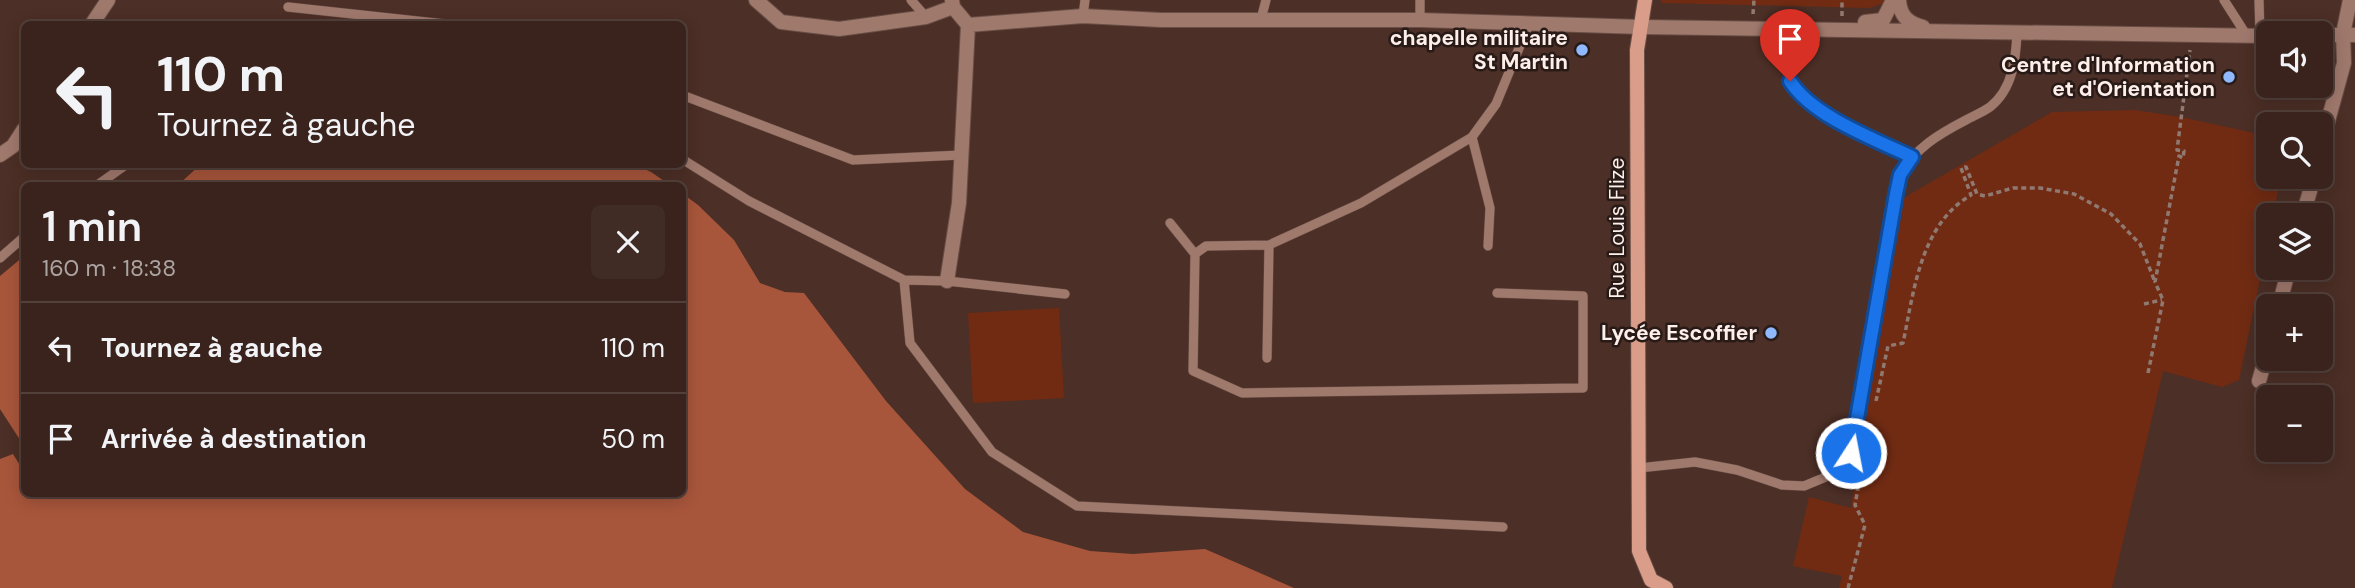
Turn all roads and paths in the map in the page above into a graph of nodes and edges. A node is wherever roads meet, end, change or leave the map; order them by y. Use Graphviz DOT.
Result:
graph roads {
  1 [pos="108,0"];
  2 [pos="755,0"];
  3 [pos="911,0"];
  4 [pos="1085,0"];
  5 [pos="1266,0"];
  6 [pos="1420,0"];
  7 [pos="1754,0"];
  8 [pos="1842,0"];
  9 [pos="1893,0"];
  10 [pos="1899,0"];
  11 [pos="2224,0"];
  12 [pos="2259,0"];
  13 [pos="2350,0"];
  14 [pos="952,3"];
  15 [pos="1644,3"];
  16 [pos="288,7"];
  17 [pos="1083,16"];
  18 [pos="926,17"];
  19 [pos="1261,19"];
  20 [pos="1420,20"];
  21 [pos="1753,20"];
  22 [pos="94,21"];
  23 [pos="417,21"];
  24 [pos="2258,21"];
  25 [pos="1841,22"];
  26 [pos="1529,24"];
  27 [pos="968,25"];
  28 [pos="1642,27"];
  29 [pos="1790,28"];
  30 [pos="1931,30"];
  31 [pos="2017,32"];
  32 [pos="2192,34"];
  33 [pos="2256,34"];
  34 [pos="2349,34"];
  35 [pos="2256,36"];
  36 [pos="686,97"];
  37 [pos="2330,112"];
  38 [pos="21,134"];
  39 [pos="1472,137"];
  40 [pos="0,155"];
  41 [pos="961,155"];
  42 [pos="1912,157"];
  43 [pos="686,162"];
  44 [pos="121,168"];
  45 [pos="102,182"];
  46 [pos="1170,223"];
  47 [pos="21,240"];
  48 [pos="1269,245"];
  49 [pos="1488,246"];
  50 [pos="1195,254"];
  51 [pos="0,258"];
  52 [pos="904,280"];
  53 [pos="947,281"];
  54 [pos="2155,282"];
  55 [pos="1497,293"];
  56 [pos="1065,294"];
  57 [pos="2163,300"];
  58 [pos="2144,304"];
  59 [pos="1267,358"];
  60 [pos="2262,371"];
  61 [pos="2148,373"];
  62 [pos="2259,381"];
  63 [pos="1874,409"];
  64 [pos="1863,458"];
  65 [pos="1639,468"];
  66 [pos="1503,527"];
  67 [pos="1666,588"];
  68 [pos="1849,588"];
  1 -- 22 [label="street"];
  2 -- 18 [label="street"];
  3 -- 18 [label="lane"];
  4 -- 17 [label="lane"];
  5 -- 19 [label="lane"];
  6 -- 20 [label="lane"];
  7 -- 21 [label="path"];
  8 -- 25 [label="path"];
  9 -- 25 [label="street"];
  10 -- 30 [label="street"];
  11 -- 33 [label="lane"];
  12 -- 24 [label="lane"];
  13 -- 34 [label="street"];
  14 -- 18 [label="street"];
  14 -- 27 [label="street"];
  15 -- 21 [label="street"];
  15 -- 28 [label="street, Rue Louis Flize"];
  16 -- 23 [label="lane"];
  17 -- 19 [label="street"];
  17 -- 27 [label="street"];
  19 -- 20 [label="street"];
  20 -- 26 [label="street"];
  21 -- 25 [label="street"];
  26 -- 28 [label="street"];
  26 -- 39 [label="lane"];
  27 -- 41 [label="street"];
  28 -- 29 [label="street"];
  28 -- 65 [label="street, Rue Louis Flize"];
  29 -- 30 [label="street"];
  29 -- 42 [label="lane"];
  30 -- 31 [label="street"];
  31 -- 32 [label="street"];
  31 -- 42 [label="lane"];
  32 -- 35 [label="street"];
  32 -- 54 [label="path"];
  34 -- 37 [label="street"];
  36 -- 41 [label="lane"];
  38 -- 40 [label="street"];
  39 -- 48 [label="lane"];
  39 -- 49 [label="lane"];
  41 -- 53 [label="street"];
  42 -- 65 [label="lane"];
  43 -- 52 [label="lane"];
  44 -- 45 [label="lane"];
  46 -- 50 [label="lane"];
  47 -- 51 [label="lane"];
  48 -- 50 [label="lane"];
  48 -- 59 [label="lane"];
  50 -- 55 [label="lane"];
  52 -- 53 [label="lane"];
  52 -- 66 [label="lane"];
  53 -- 56 [label="lane"];
  54 -- 57 [label="path"];
  54 -- 63 [label="path"];
  57 -- 58 [label="path"];
  57 -- 61 [label="path"];
  60 -- 62 [label="street"];
  64 -- 68 [label="path"];
  65 -- 67 [label="street, Rue Louis Flize"];
}
